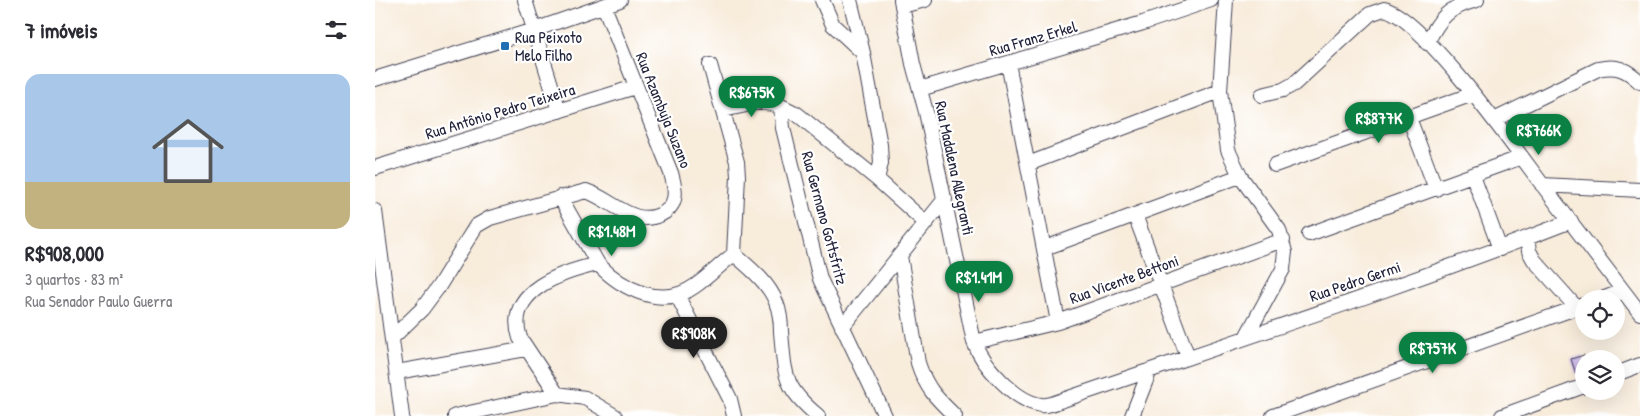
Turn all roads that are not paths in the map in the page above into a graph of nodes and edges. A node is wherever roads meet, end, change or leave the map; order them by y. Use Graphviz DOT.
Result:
graph roads {
  1 [pos="525,0"];
  2 [pos="620,0"];
  3 [pos="822,0"];
  4 [pos="850,0"];
  5 [pos="925,0"];
  6 [pos="1211,0"];
  7 [pos="1226,0"];
  8 [pos="1477,0"];
  9 [pos="901,3"];
  10 [pos="604,6"];
  11 [pos="534,30"];
  12 [pos="1427,42"];
  13 [pos="863,53"];
  14 [pos="1008,63"];
  15 [pos="710,65"];
  16 [pos="375,79"];
  17 [pos="1640,82"];
  18 [pos="635,87"];
  19 [pos="921,89"];
  20 [pos="1220,92"];
  21 [pos="1473,94"];
  22 [pos="1262,95"];
  23 [pos="781,106"];
  24 [pos="723,110"];
  25 [pos="559,111"];
  26 [pos="1409,118"];
  27 [pos="1494,120"];
  28 [pos="1522,157"];
  29 [pos="1028,164"];
  30 [pos="1275,165"];
  31 [pos="375,168"];
  32 [pos="1240,176"];
  33 [pos="1473,176"];
  34 [pos="877,179"];
  35 [pos="1542,185"];
  36 [pos="1437,189"];
  37 [pos="1640,190"];
  38 [pos="560,197"];
  39 [pos="945,199"];
  40 [pos="375,211"];
  41 [pos="1135,215"];
  42 [pos="1571,221"];
  43 [pos="926,223"];
  44 [pos="1309,234"];
  45 [pos="1527,238"];
  46 [pos="1283,240"];
  47 [pos="1045,248"];
  48 [pos="1500,249"];
  49 [pos="733,254"];
  50 [pos="900,256"];
  51 [pos="598,264"];
  52 [pos="1161,285"];
  53 [pos="1622,290"];
  54 [pos="1625,294"];
  55 [pos="677,295"];
  56 [pos="1575,301"];
  57 [pos="1575,308"];
  58 [pos="1640,313"];
  59 [pos="1058,322"];
  60 [pos="842,328"];
  61 [pos="1246,336"];
  62 [pos="392,338"];
  63 [pos="974,342"];
  64 [pos="526,349"];
  65 [pos="1188,357"];
  66 [pos="1640,365"];
  67 [pos="1150,370"];
  68 [pos="1625,371"];
  69 [pos="397,372"];
  70 [pos="1575,389"];
  71 [pos="557,394"];
  72 [pos="1276,415"];
  73 [pos="401,416"];
  74 [pos="455,416"];
  75 [pos="615,416"];
  76 [pos="734,416"];
  77 [pos="818,416"];
  78 [pos="885,416"];
  79 [pos="955,416"];
  80 [pos="1132,416"];
  81 [pos="1502,416"];
  1 -- 11 [label="street"];
  2 -- 10 [label="street"];
  3 -- 13 [label="street"];
  4 -- 13 [label="street"];
  5 -- 9 [label="street"];
  6 -- 14 [label="street, Rua Franz Erkel"];
  7 -- 20 [label="street"];
  8 -- 12 [label="street"];
  9 -- 19 [label="street, Rua Madalena Allegranti"];
  10 -- 11 [label="street"];
  10 -- 18 [label="street, Rua Azambuja Suzano"];
  11 -- 16 [label="street"];
  11 -- 25 [label="street"];
  12 -- 21 [label="street"];
  12 -- 22 [label="street"];
  13 -- 34 [label="street"];
  14 -- 19 [label="street, Rua Franz Erkel"];
  14 -- 29 [label="street"];
  15 -- 24 [label="street"];
  17 -- 27 [label="street"];
  18 -- 25 [label="street, Rua Antônio Pedro Teixeira"];
  18 -- 38 [label="street, Rua Azambuja Suzano"];
  19 -- 39 [label="street, Rua Madalena Allegranti"];
  20 -- 29 [label="street"];
  20 -- 32 [label="street"];
  21 -- 26 [label="street"];
  21 -- 27 [label="street"];
  23 -- 24 [label="street, Rua Germano Gottsfritz"];
  23 -- 34 [label="street, Rua Germano Gottsfritz"];
  23 -- 60 [label="street, Rua Germano Gottsfritz"];
  24 -- 49 [label="street"];
  25 -- 31 [label="street, Rua Antônio Pedro Teixeira"];
  26 -- 30 [label="street"];
  26 -- 36 [label="street"];
  27 -- 28 [label="street"];
  28 -- 33 [label="street"];
  28 -- 35 [label="street"];
  29 -- 47 [label="street"];
  32 -- 41 [label="street"];
  32 -- 46 [label="street"];
  33 -- 36 [label="street"];
  33 -- 48 [label="street"];
  34 -- 43 [label="street, Rua Germano Gottsfritz"];
  35 -- 37 [label="street"];
  35 -- 42 [label="street"];
  36 -- 44 [label="street"];
  38 -- 51 [label="street"];
  38 -- 62 [label="street, Rua Azambuja Suzano"];
  39 -- 43 [label="street"];
  39 -- 63 [label="street, Rua Madalena Allegranti"];
  40 -- 62 [label="street"];
  41 -- 47 [label="street"];
  41 -- 52 [label="street"];
  42 -- 45 [label="street, Rua Pedro Germi"];
  42 -- 53 [label="street"];
  43 -- 50 [label="street"];
  45 -- 48 [label="street, Rua Pedro Germi"];
  45 -- 56 [label="street"];
  46 -- 52 [label="street, Rua Vicente Bettoni"];
  46 -- 61 [label="street"];
  47 -- 59 [label="street"];
  48 -- 61 [label="street, Rua Pedro Germi"];
  49 -- 55 [label="street"];
  49 -- 77 [label="street"];
  50 -- 60 [label="street"];
  50 -- 79 [label="street"];
  51 -- 55 [label="street"];
  51 -- 64 [label="street"];
  52 -- 59 [label="street, Rua Vicente Bettoni"];
  52 -- 65 [label="street"];
  54 -- 58 [label="street"];
  55 -- 76 [label="street"];
  57 -- 72 [label="street"];
  59 -- 63 [label="street, Rua Vicente Bettoni"];
  60 -- 78 [label="street, Rua Germano Gottsfritz"];
  61 -- 65 [label="street, Rua Pedro Germi"];
  62 -- 69 [label="street"];
  63 -- 67 [label="street, Rua Madalena Allegranti"];
  64 -- 69 [label="street"];
  64 -- 71 [label="street"];
  65 -- 67 [label="street, Rua Pedro Germi"];
  66 -- 68 [label="street"];
  67 -- 80 [label="street"];
  69 -- 73 [label="street"];
  70 -- 81 [label="street"];
  71 -- 74 [label="street"];
  71 -- 75 [label="street"];
}
